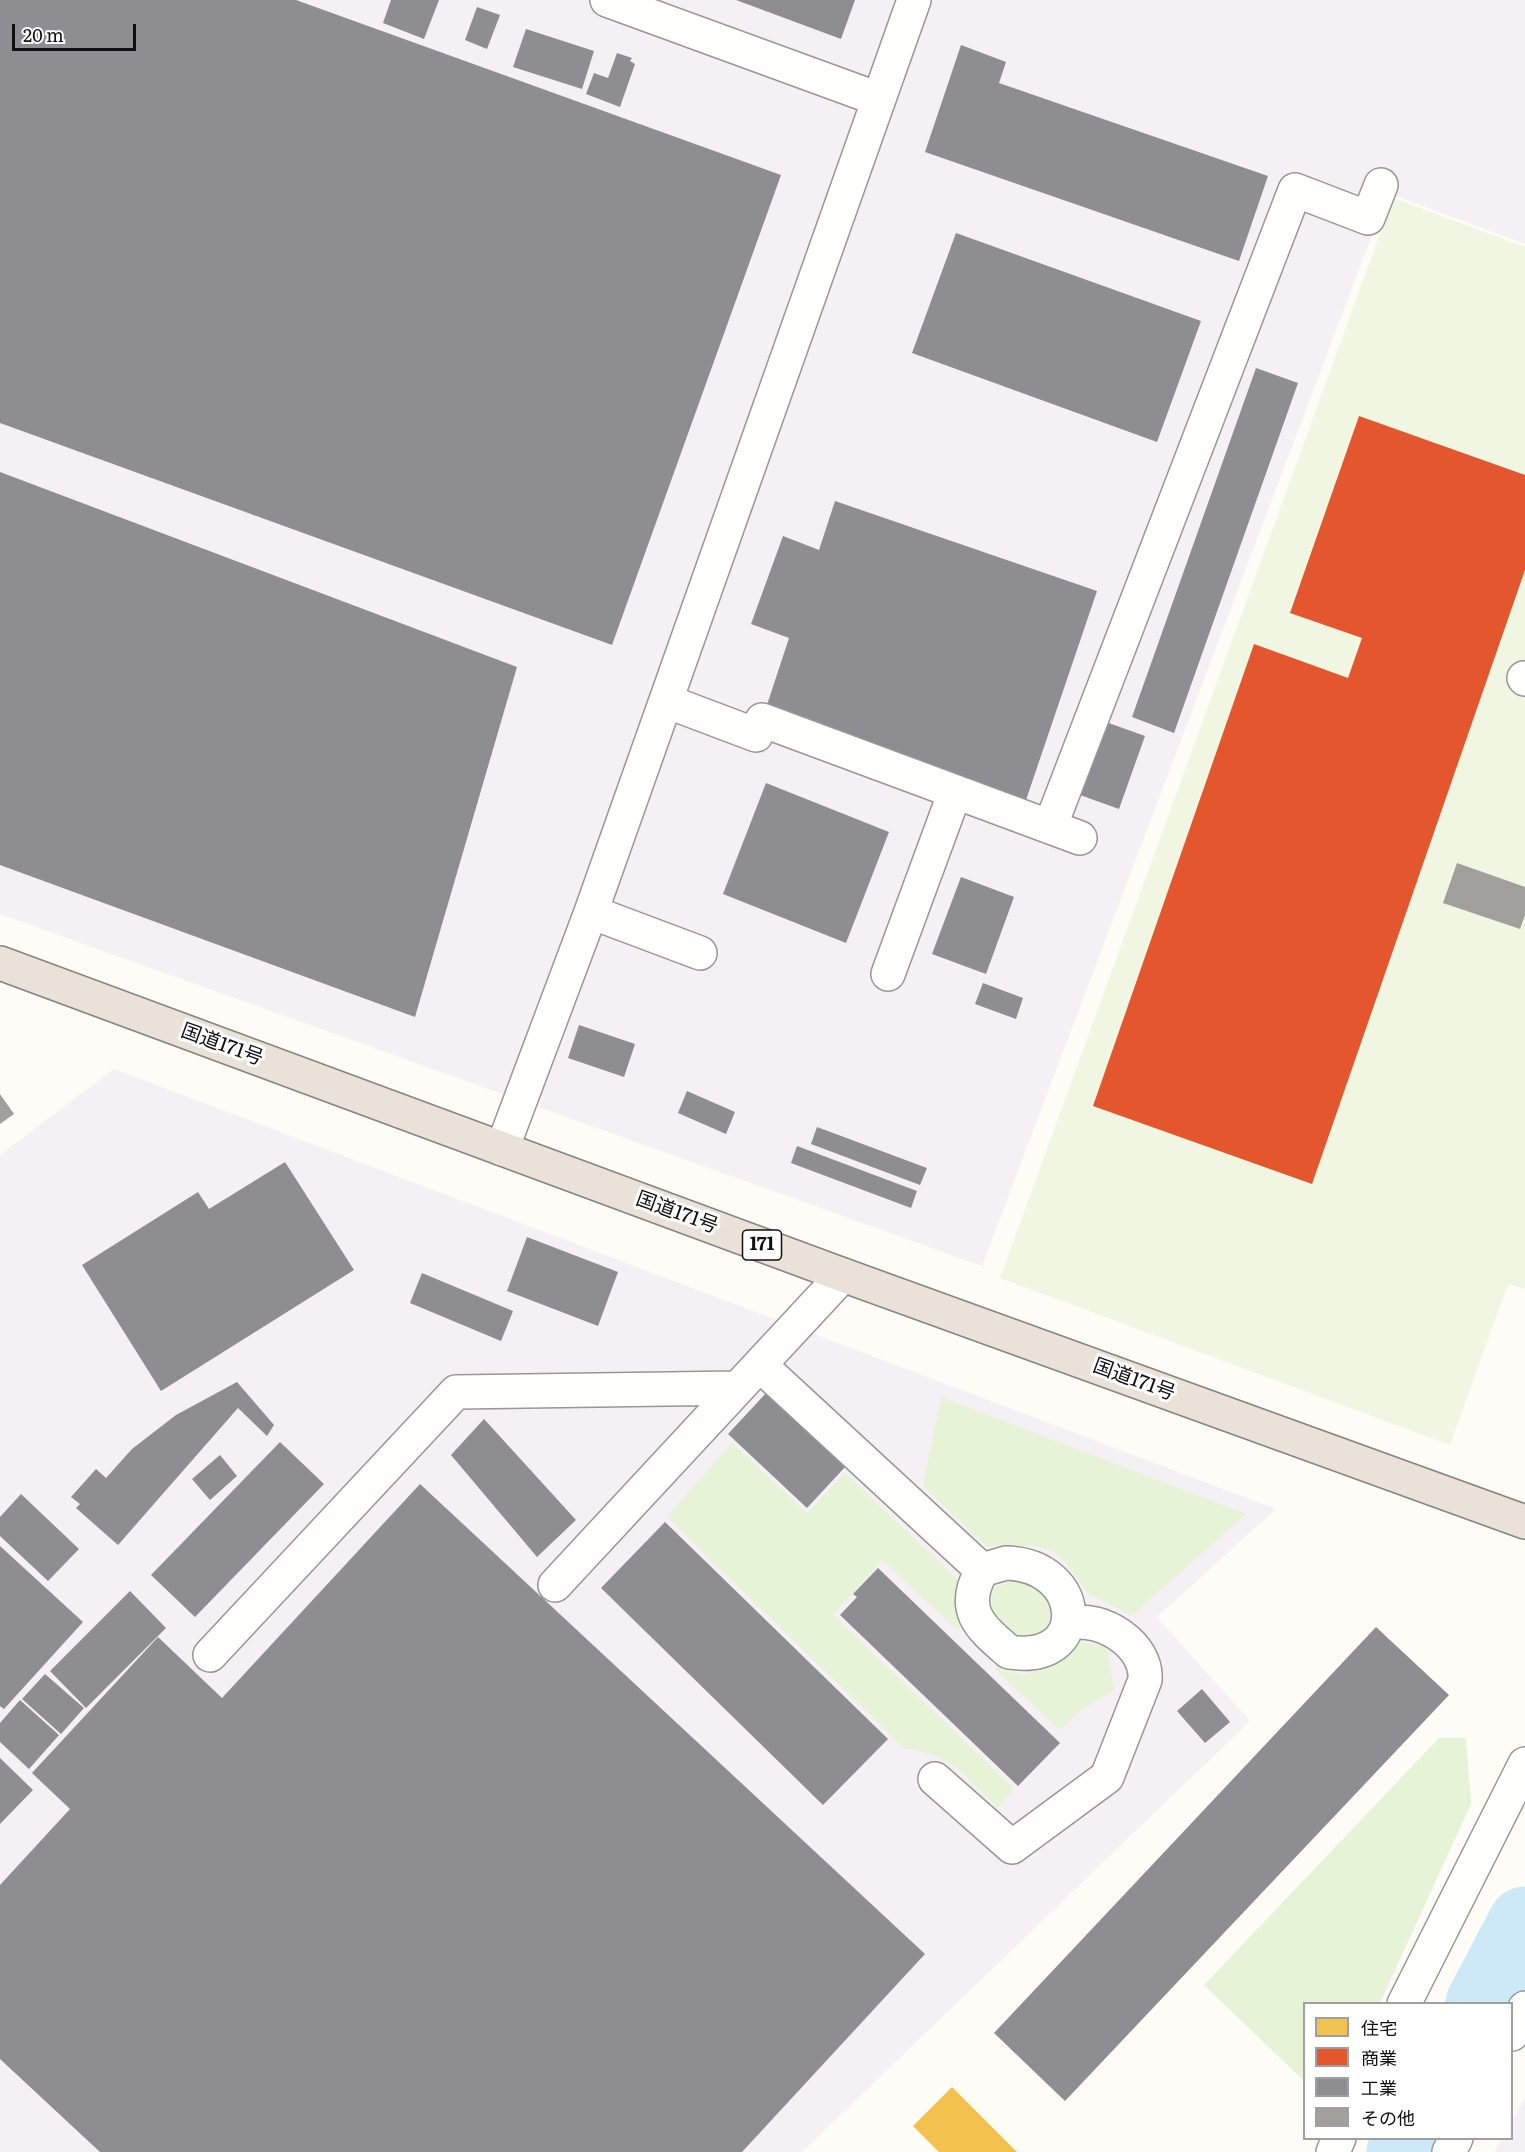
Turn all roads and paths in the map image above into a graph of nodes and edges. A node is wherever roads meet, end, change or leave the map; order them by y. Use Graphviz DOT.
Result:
graph roads {
  1 [pos="607,0"];
  2 [pos="914,0"];
  3 [pos="878,99"];
  4 [pos="1381,185"];
  5 [pos="666,701"];
  6 [pos="955,792"];
  7 [pos="1050,827"];
  8 [pos="1080,838"];
  9 [pos="591,912"];
  10 [pos="700,953"];
  11 [pos="0,963"];
  12 [pos="888,974"];
  13 [pos="502,1149"];
  14 [pos="843,1275"];
  15 [pos="749,1376"];
  16 [pos="1525,1522"];
  17 [pos="982,1570"];
  18 [pos="555,1585"];
  19 [pos="1070,1623"];
  20 [pos="210,1655"];
  21 [pos="1525,1764"];
  22 [pos="935,1779"];
  23 [pos="1405,2002"];
  24 [pos="1525,2008"];
  25 [pos="1513,2032"];
  1 -- 3 [label="street"];
  2 -- 3 [label="street"];
  3 -- 5 [label="street"];
  4 -- 7 [label="street"];
  5 -- 6 [label="street"];
  5 -- 9 [label="street"];
  6 -- 7 [label="street"];
  6 -- 12 [label="street"];
  7 -- 8 [label="street"];
  9 -- 10 [label="street"];
  9 -- 13 [label="street"];
  11 -- 13 [label="highway, 国道171号 / 171"];
  13 -- 14 [label="highway, 国道171号 / 171"];
  14 -- 15 [label="street"];
  14 -- 16 [label="highway, 国道171号 / 171"];
  15 -- 17 [label="street"];
  15 -- 18 [label="street"];
  15 -- 20 [label="street"];
  17 -- 19 [label="street"];
  17 -- 19 [label="street"];
  19 -- 22 [label="street"];
  21 -- 23 [label="street"];
  24 -- 25 [label="street"];
}
